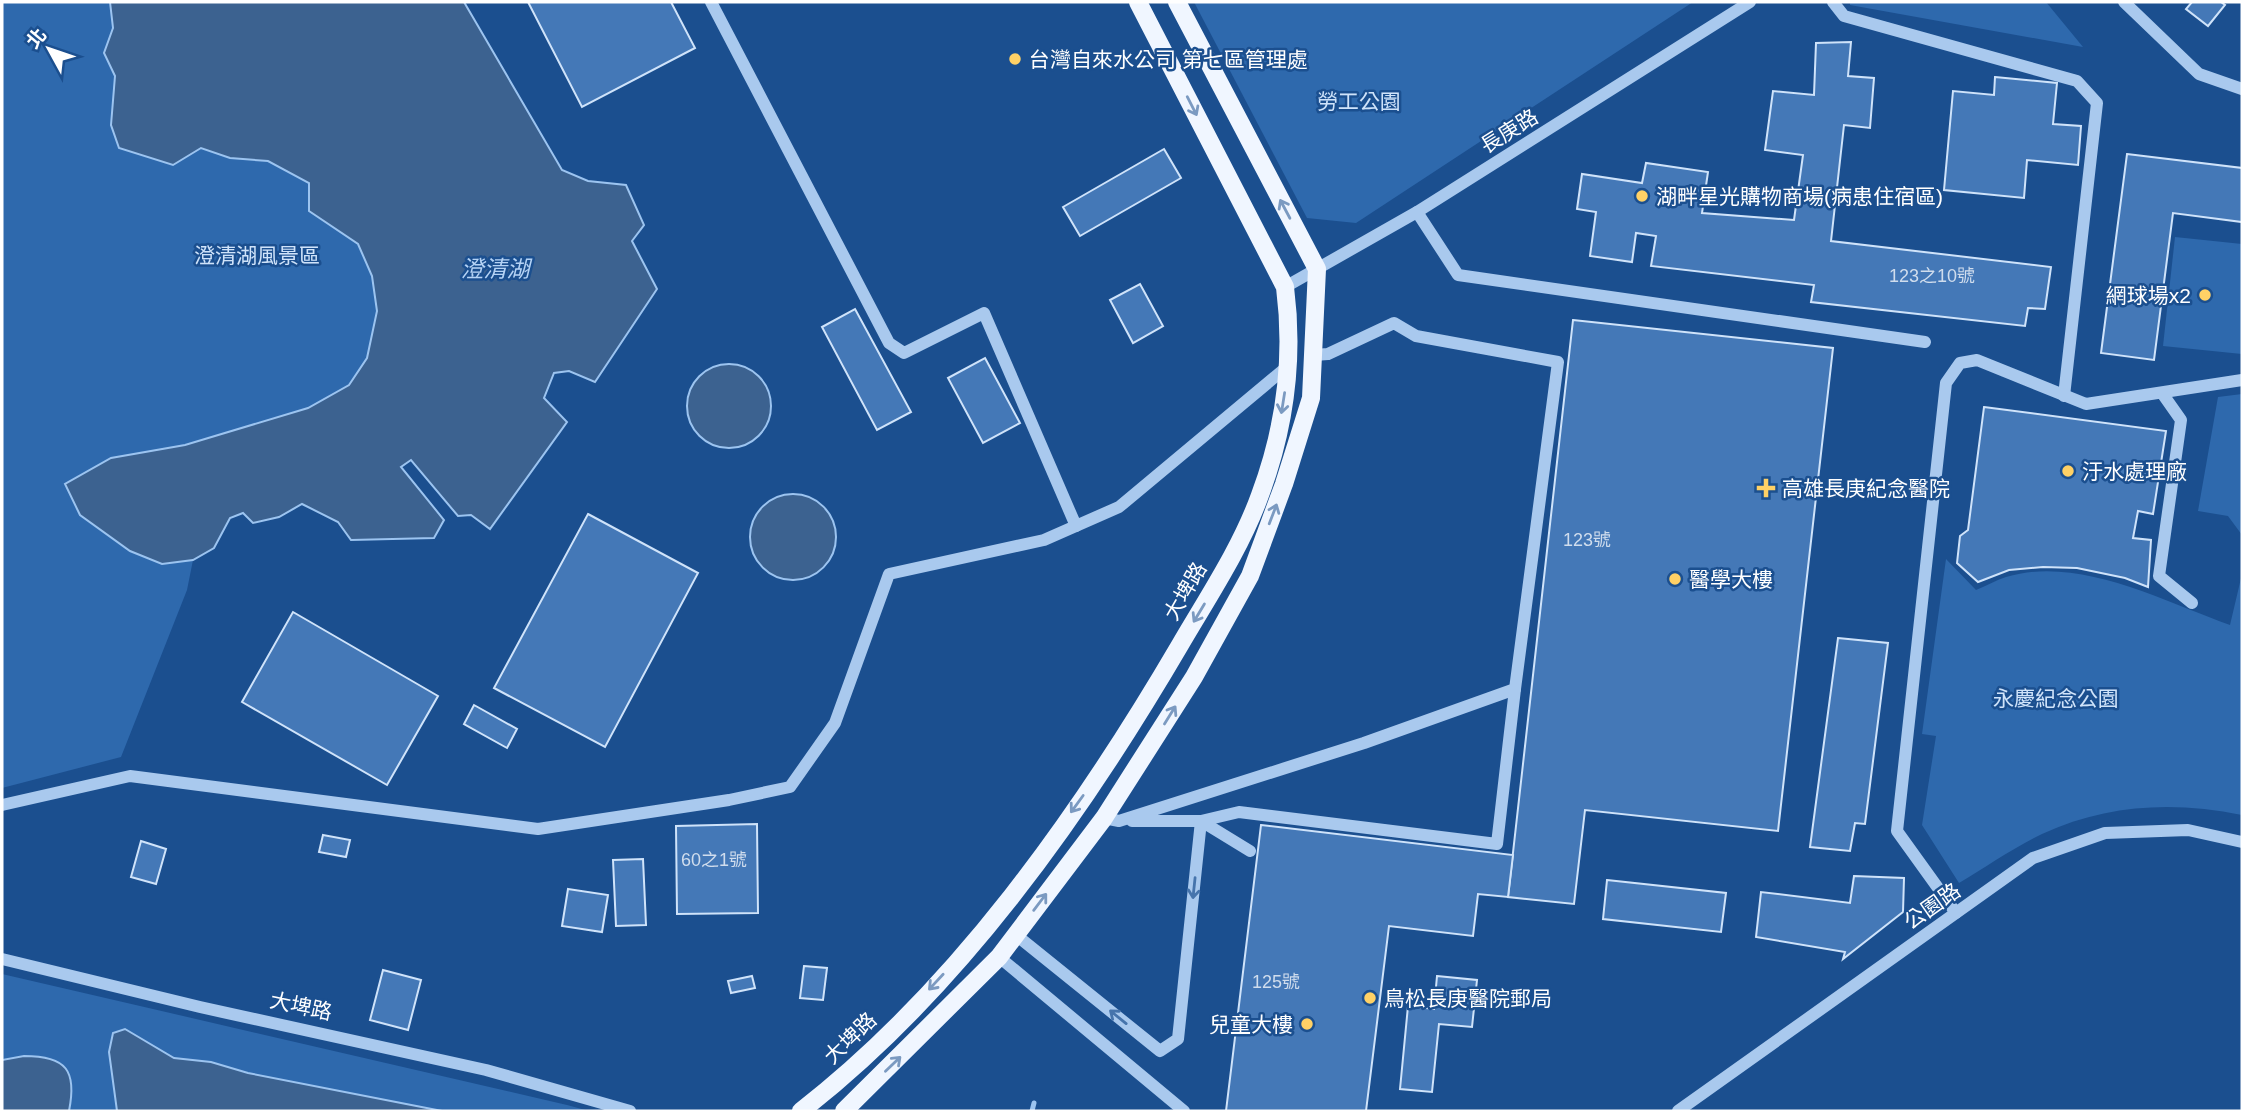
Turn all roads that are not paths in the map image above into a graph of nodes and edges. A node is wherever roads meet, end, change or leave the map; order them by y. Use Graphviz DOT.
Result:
graph roads {
  1 [pos="711,2"];
  2 [pos="1138,2"];
  3 [pos="1177,2"];
  4 [pos="1750,2"];
  5 [pos="1833,2"];
  6 [pos="2124,2"];
  7 [pos="2242,89"];
  8 [pos="1418,212"];
  9 [pos="1317,269"];
  10 [pos="1285,287"];
  11 [pos="1925,342"];
  12 [pos="1314,355"];
  13 [pos="1288,366"];
  14 [pos="2242,380"];
  15 [pos="2162,393"];
  16 [pos="2064,396"];
  17 [pos="1076,526"];
  18 [pos="2192,603"];
  19 [pos="1515,689"];
  20 [pos="2,805"];
  21 [pos="1112,820"];
  22 [pos="1201,821"];
  23 [pos="2242,842"];
  24 [pos="1251,851"];
  25 [pos="1956,913"];
  26 [pos="1016,935"];
  27 [pos="999,957"];
  28 [pos="2,960"];
  29 [pos="849,1109"];
  30 [pos="630,1111"];
  31 [pos="801,1111"];
  32 [pos="1184,1111"];
  33 [pos="1678,1111"];
  1 -- 17 [label="street"];
  2 -- 10 [label="main road, 大埤路, one-way"];
  9 -- 3 [label="main road, one-way"];
  4 -- 8 [label="street, 長庚路"];
  5 -- 16 [label="street"];
  6 -- 7 [label="street"];
  8 -- 9 [label="street, 長庚路"];
  8 -- 11 [label="street"];
  9 -- 10 [label="street, 長庚路"];
  9 -- 12 [label="main road"];
  10 -- 13 [label="main road, 大埤路"];
  12 -- 19 [label="street"];
  21 -- 12 [label="main road, one-way"];
  13 -- 17 [label="street"];
  13 -- 31 [label="main road, 大埤路, one-way"];
  14 -- 15 [label="street"];
  15 -- 16 [label="street"];
  15 -- 18 [label="street"];
  16 -- 25 [label="street"];
  17 -- 20 [label="street"];
  19 -- 21 [label="street"];
  19 -- 22 [label="street"];
  21 -- 22 [label="street"];
  26 -- 21 [label="main road, one-way"];
  22 -- 24 [label="street"];
  22 -- 26 [label="street, one-way"];
  23 -- 25 [label="street, 公園路"];
  25 -- 33 [label="street, 公園路"];
  26 -- 27 [label="main road"];
  29 -- 27 [label="main road, one-way"];
  27 -- 32 [label="street"];
  28 -- 30 [label="street, 大埤路"];
}
